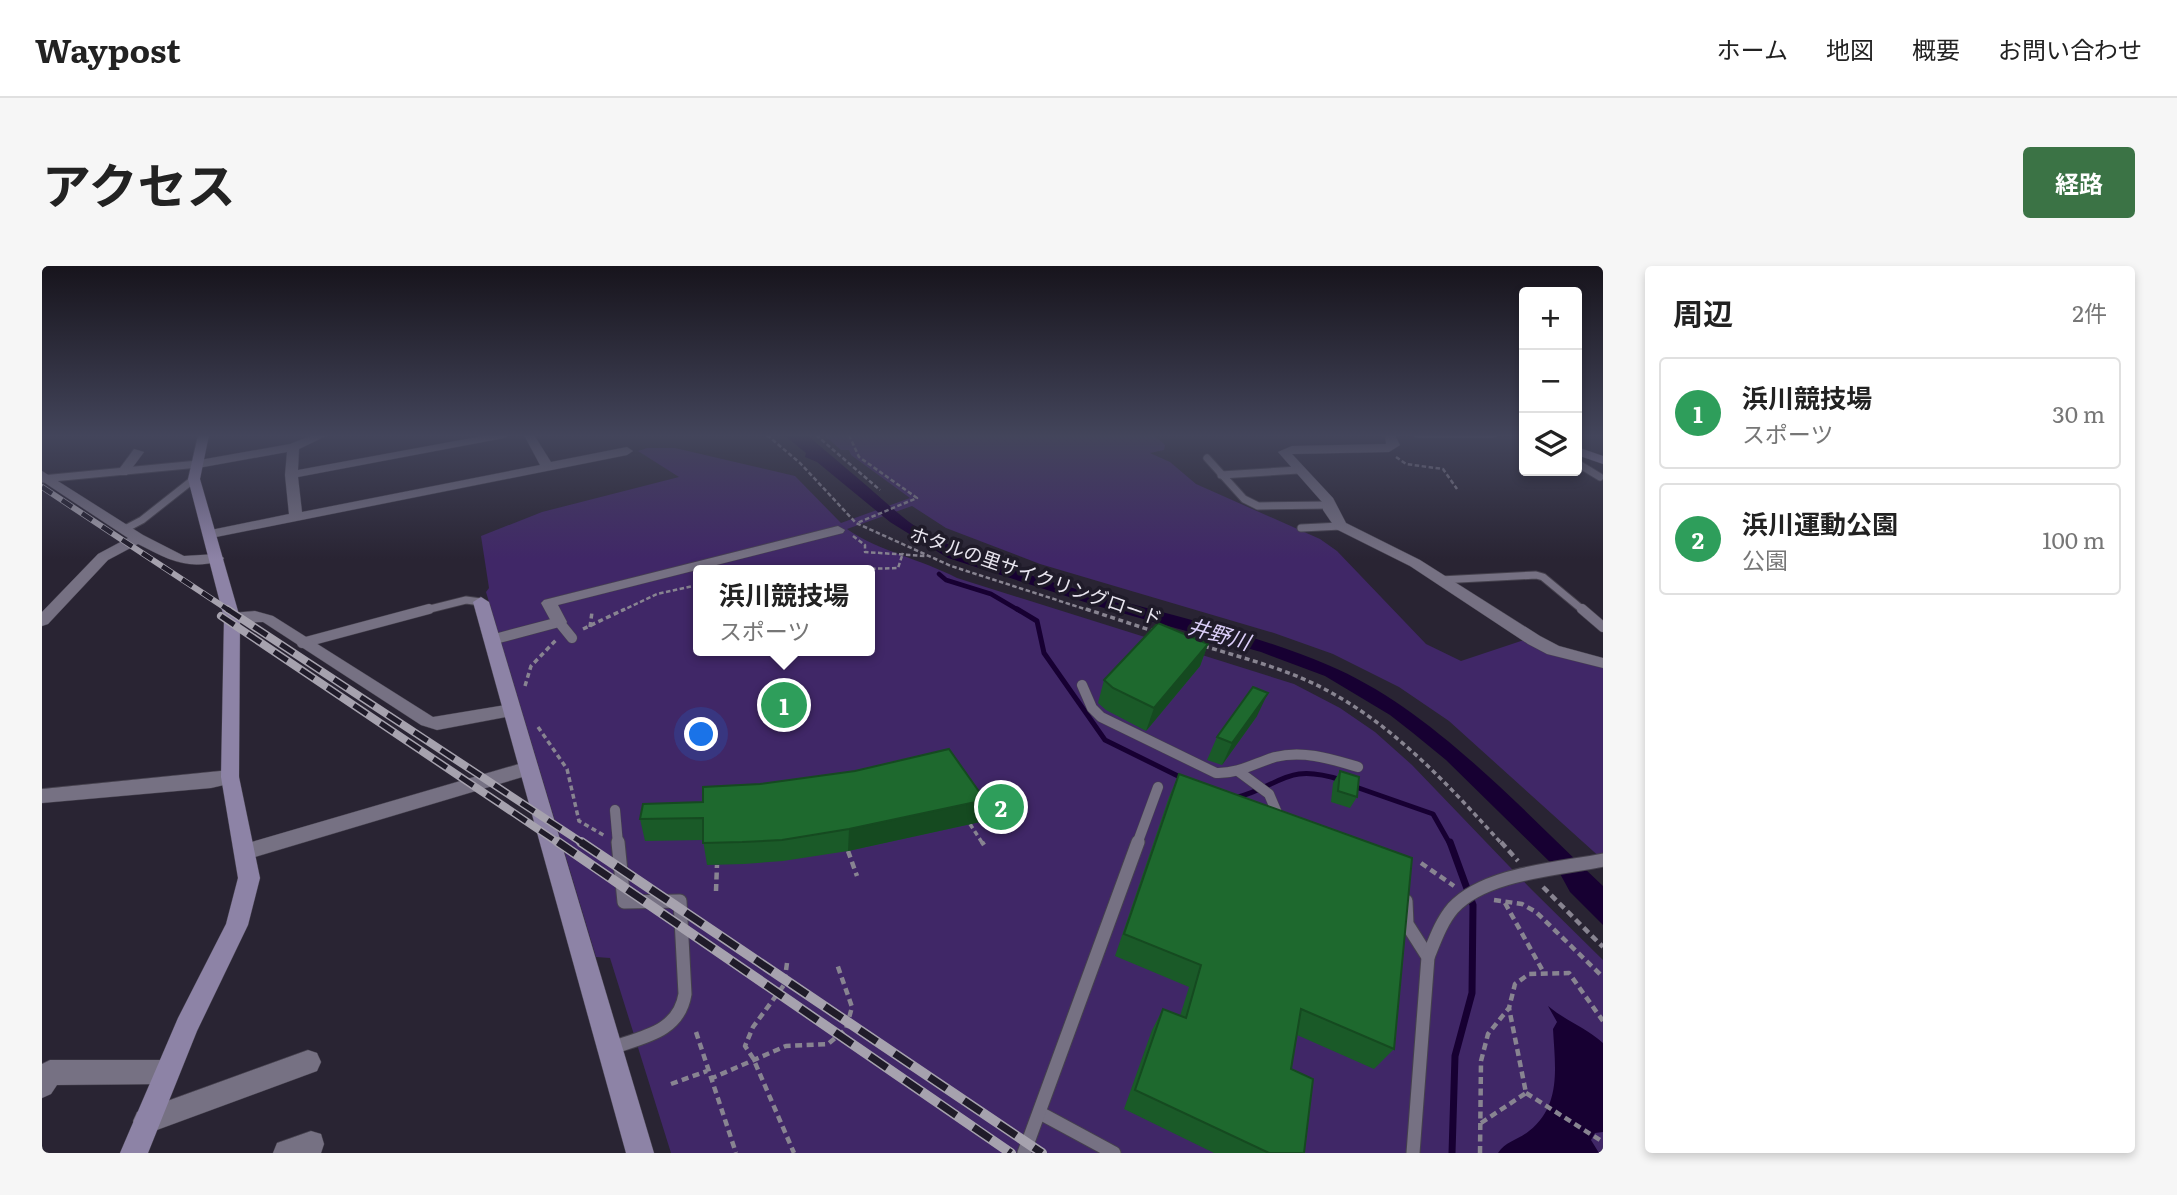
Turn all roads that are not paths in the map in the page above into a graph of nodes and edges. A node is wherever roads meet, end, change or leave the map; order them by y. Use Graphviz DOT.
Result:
graph roads {
  1 [pos="65,476"];
  2 [pos="191,476"];
  3 [pos="197,476"];
  4 [pos="291,476"];
  5 [pos="495,476"];
  6 [pos="1222,476"];
  7 [pos="1304,476"];
  8 [pos="44,478"];
  9 [pos="1330,505"];
  10 [pos="296,516"];
  11 [pos="1341,526"];
  12 [pos="1301,528"];
  13 [pos="838,530"];
  14 [pos="132,533"];
  15 [pos="211,534"];
  16 [pos="217,558"];
  17 [pos="699,565"];
  18 [pos="693,567"];
  19 [pos="1438,581"];
  20 [pos="481,602"];
  21 [pos="232,618"];
  22 [pos="42,621"];
  23 [pos="1603,627"];
  24 [pos="567,631"];
  25 [pos="491,640"];
  26 [pos="302,643"];
  27 [pos="1603,663"];
  28 [pos="1082,685"];
  29 [pos="512,710"];
  30 [pos="1358,767"];
  31 [pos="529,768"];
  32 [pos="1238,771"];
  33 [pos="230,777"];
  34 [pos="1158,788"];
  35 [pos="42,796"];
  36 [pos="615,810"];
  37 [pos="1287,828"];
  38 [pos="245,852"];
  39 [pos="1603,860"];
  40 [pos="1406,891"];
  41 [pos="1428,957"];
  42 [pos="610,1048"];
  43 [pos="307,1062"];
  44 [pos="166,1072"];
  45 [pos="42,1085"];
  46 [pos="1040,1113"];
  47 [pos="146,1121"];
  48 [pos="134,1153"];
  49 [pos="640,1153"];
  50 [pos="1024,1153"];
  51 [pos="1114,1153"];
  52 [pos="1413,1153"];
  1 -- 8 [label="lane"];
  2 -- 14 [label="lane"];
  3 -- 15 [label="street"];
  4 -- 10 [label="street"];
  5 -- 10 [label="street"];
  6 -- 9 [label="lane"];
  7 -- 9 [label="street"];
  8 -- 14 [label="street"];
  9 -- 11 [label="street"];
  10 -- 15 [label="street"];
  11 -- 12 [label="lane"];
  11 -- 19 [label="street"];
  13 -- 17 [label="street"];
  14 -- 16 [label="street"];
  14 -- 22 [label="street"];
  15 -- 16 [label="street"];
  16 -- 21 [label="street"];
  18 -- 24 [label="street"];
  19 -- 23 [label="lane"];
  19 -- 27 [label="street"];
  20 -- 25 [label="street"];
  20 -- 26 [label="lane"];
  21 -- 26 [label="street"];
  21 -- 33 [label="street"];
  24 -- 25 [label="lane"];
  25 -- 29 [label="street"];
  26 -- 29 [label="street"];
  28 -- 32 [label="lane"];
  29 -- 31 [label="street"];
  30 -- 32 [label="lane"];
  31 -- 38 [label="street"];
  31 -- 42 [label="street"];
  32 -- 37 [label="lane"];
  33 -- 35 [label="street"];
  33 -- 38 [label="street"];
  34 -- 46 [label="lane"];
  36 -- 42 [label="lane"];
  38 -- 44 [label="street"];
  39 -- 41 [label="lane"];
  40 -- 41 [label="lane"];
  41 -- 52 [label="lane"];
  42 -- 49 [label="street"];
  43 -- 47 [label="street"];
  44 -- 45 [label="street"];
  44 -- 47 [label="street"];
  46 -- 50 [label="lane"];
  46 -- 51 [label="lane"];
  47 -- 48 [label="street"];
}
